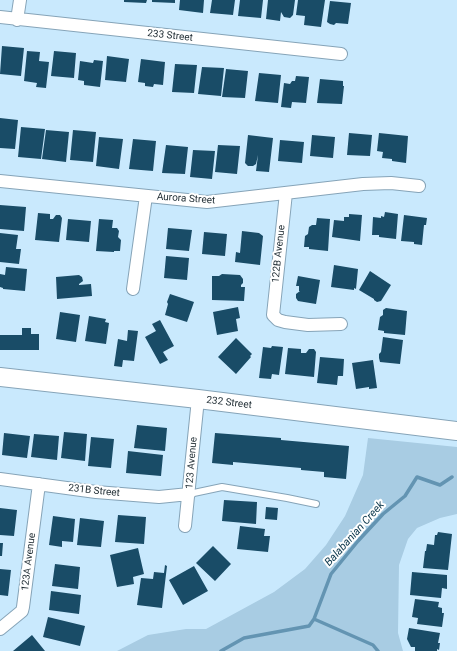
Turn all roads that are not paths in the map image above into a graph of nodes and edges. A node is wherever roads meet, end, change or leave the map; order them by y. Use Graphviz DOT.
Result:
graph roads {
  1 [pos="20,0"];
  2 [pos="0,18"];
  3 [pos="17,20"];
  4 [pos="341,54"];
  5 [pos="0,181"];
  6 [pos="420,186"];
  7 [pos="286,193"];
  8 [pos="146,196"];
  9 [pos="133,289"];
  10 [pos="341,324"];
  11 [pos="0,377"];
  12 [pos="198,399"];
  13 [pos="457,431"];
  14 [pos="0,479"];
  15 [pos="39,484"];
  16 [pos="189,494"];
  17 [pos="316,504"];
  18 [pos="185,526"];
  19 [pos="0,629"];
  1 -- 3 [label="street"];
  2 -- 3 [label="street, 233 Street"];
  3 -- 4 [label="street, 233 Street"];
  5 -- 8 [label="street, Aurora Street"];
  6 -- 7 [label="street, Aurora Street"];
  7 -- 8 [label="street, Aurora Street"];
  7 -- 10 [label="street, 122B Avenue"];
  8 -- 9 [label="street"];
  11 -- 12 [label="main road, 232 Street"];
  12 -- 13 [label="main road, 232 Street"];
  12 -- 16 [label="street, 123 Avenue"];
  14 -- 15 [label="street, 231B Street"];
  15 -- 16 [label="street, 231B Street"];
  15 -- 19 [label="street, 123A Avenue"];
  16 -- 17 [label="lane"];
  16 -- 18 [label="street, 123 Avenue"];
}
